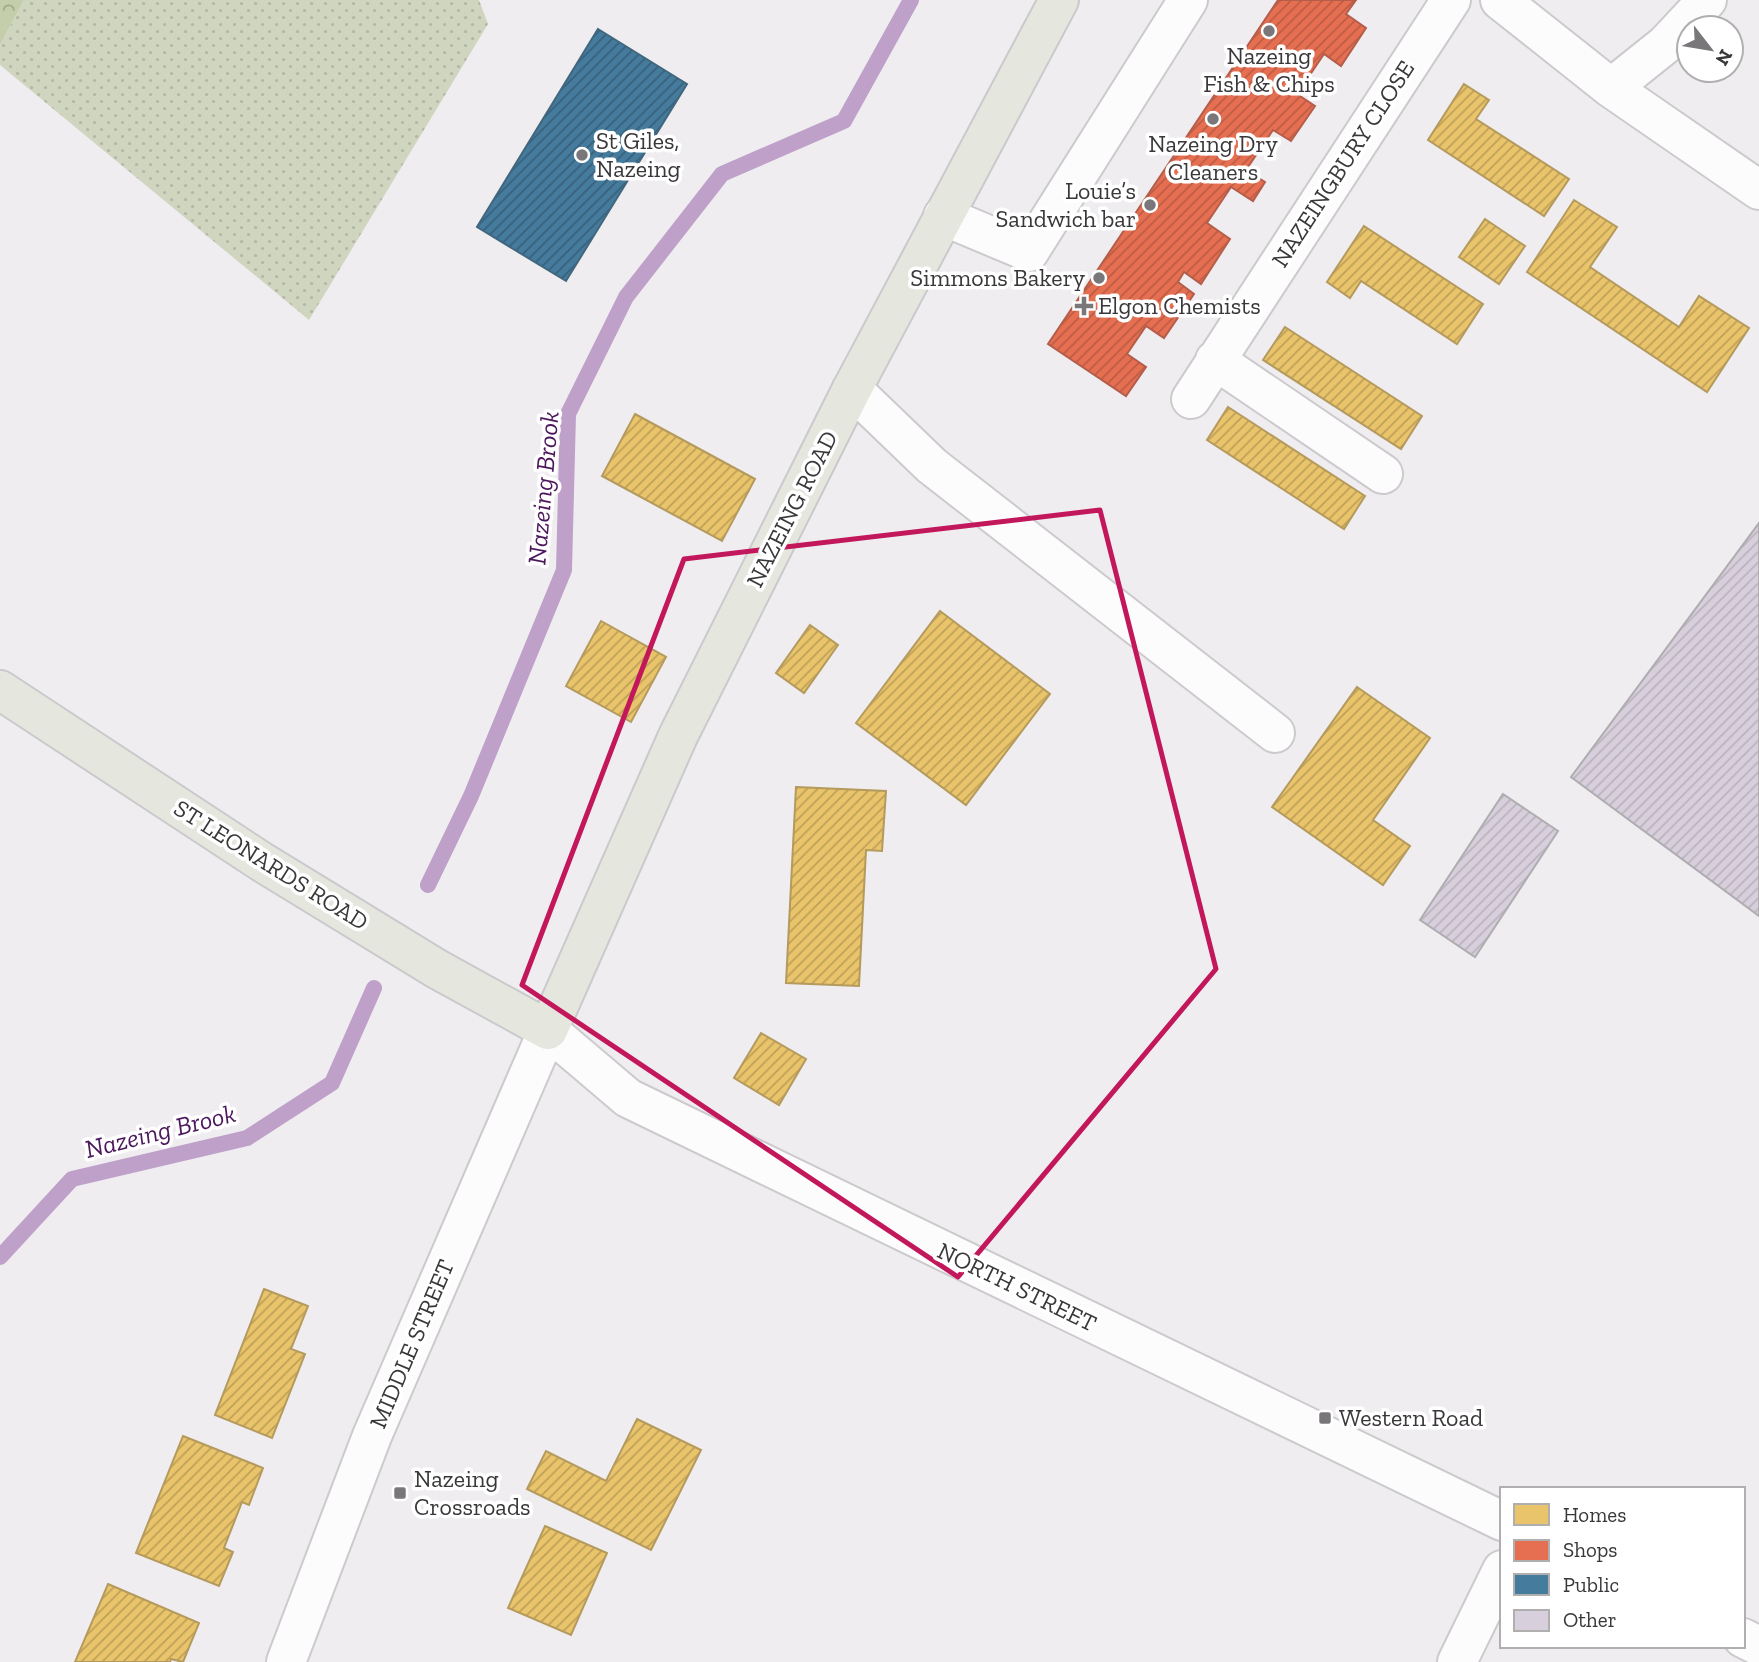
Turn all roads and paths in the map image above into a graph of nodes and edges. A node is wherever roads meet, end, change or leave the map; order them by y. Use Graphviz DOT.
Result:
graph roads {
  1 [pos="1059,0"];
  2 [pos="1188,0"];
  3 [pos="1451,0"];
  4 [pos="1500,0"];
  5 [pos="1707,0"];
  6 [pos="1611,88"];
  7 [pos="1759,190"];
  8 [pos="943,216"];
  9 [pos="1215,360"];
  10 [pos="852,389"];
  11 [pos="1191,399"];
  12 [pos="1383,474"];
  13 [pos="0,690"];
  14 [pos="1275,733"];
  15 [pos="548,1030"];
  16 [pos="1500,1520"];
  17 [pos="1500,1574"];
  18 [pos="286,1662"];
  19 [pos="1457,1662"];
  1 -- 8 [label="main road, NAZEING ROAD"];
  2 -- 8 [label="street"];
  3 -- 9 [label="street, NAZEINGBURY CLOSE"];
  4 -- 6 [label="street"];
  5 -- 6 [label="street"];
  6 -- 7 [label="street"];
  8 -- 10 [label="main road, NAZEING ROAD"];
  9 -- 11 [label="street, NAZEINGBURY CLOSE"];
  9 -- 12 [label="street"];
  10 -- 14 [label="street"];
  10 -- 15 [label="main road, NAZEING ROAD"];
  13 -- 15 [label="main road, ST LEONARDS ROAD"];
  15 -- 16 [label="street, NORTH STREET"];
  15 -- 18 [label="street, MIDDLE STREET"];
  17 -- 19 [label="street"];
}
